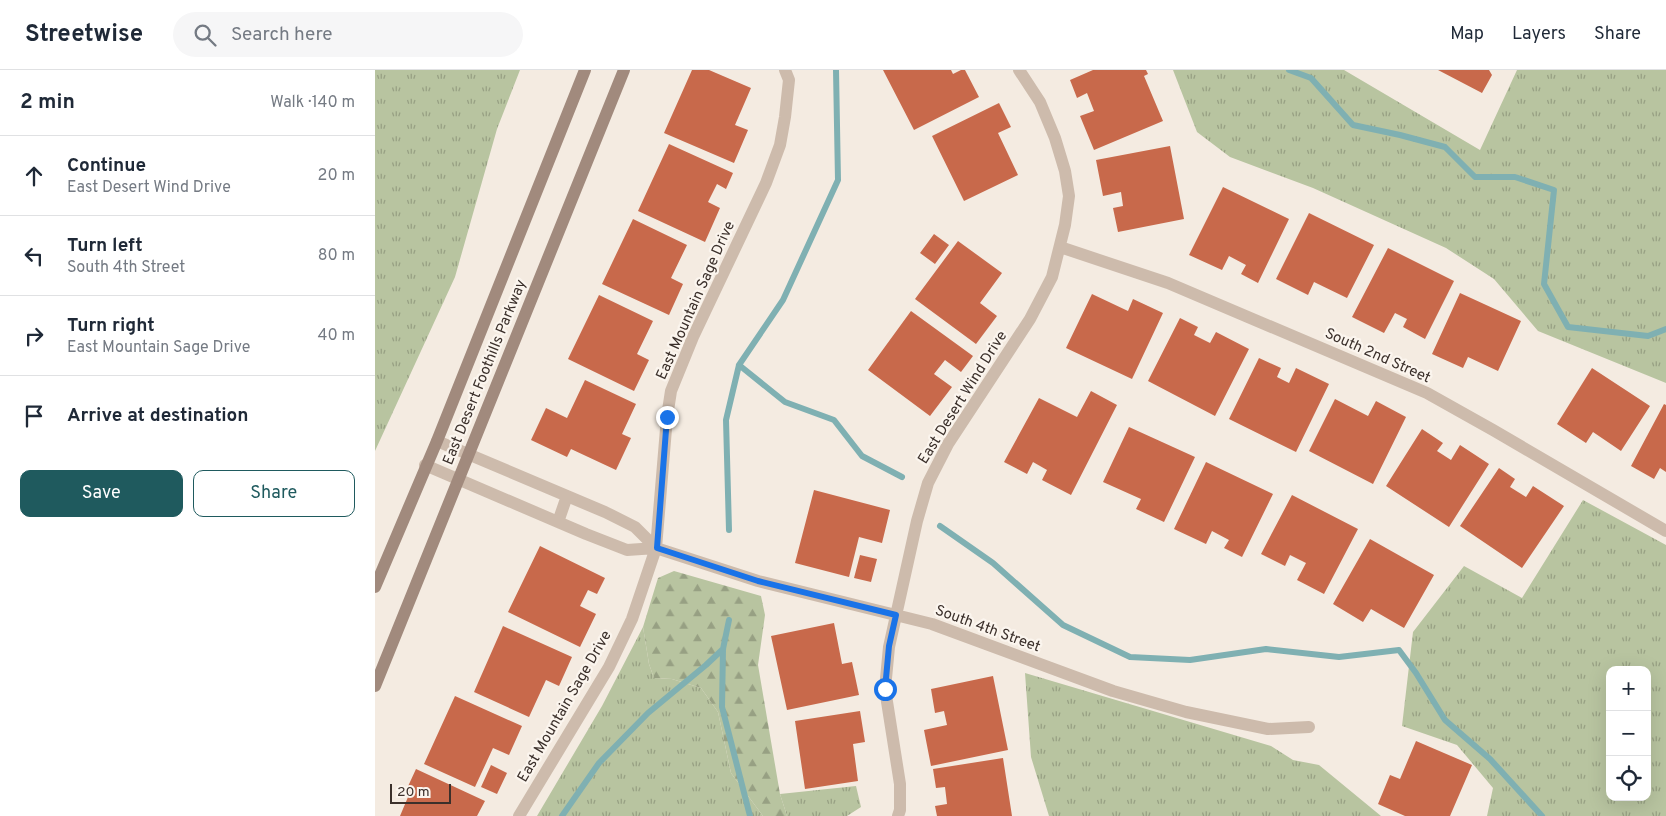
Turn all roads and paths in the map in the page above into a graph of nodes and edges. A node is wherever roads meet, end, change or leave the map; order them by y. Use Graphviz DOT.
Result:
graph roads {
  1 [pos="585,70"];
  2 [pos="624,70"];
  3 [pos="785,70"];
  4 [pos="1019,70"];
  5 [pos="1060,247"];
  6 [pos="437,441"];
  7 [pos="468,454"];
  8 [pos="425,465"];
  9 [pos="458,478"];
  10 [pos="567,496"];
  11 [pos="558,522"];
  12 [pos="1666,531"];
  13 [pos="657,548"];
  14 [pos="375,587"];
  15 [pos="896,615"];
  16 [pos="375,686"];
  17 [pos="1309,727"];
  18 [pos="519,816"];
  19 [pos="897,816"];
  1 -- 6 [label="street, East Desert Foothills Parkway"];
  2 -- 7 [label="street, East Desert Foothills Parkway"];
  3 -- 13 [label="street, East Mountain Sage Drive"];
  4 -- 5 [label="street, East Desert Wind Drive"];
  5 -- 12 [label="street, South 2nd Street"];
  5 -- 15 [label="street, East Desert Wind Drive"];
  6 -- 7 [label="street, South 4th Street"];
  6 -- 8 [label="street, East Desert Foothills Parkway"];
  7 -- 9 [label="street, East Desert Foothills Parkway"];
  7 -- 10 [label="street, South 4th Street"];
  8 -- 9 [label="street, South 4th Street"];
  8 -- 14 [label="street, East Desert Foothills Parkway"];
  9 -- 11 [label="street, South 4th Street"];
  9 -- 16 [label="street, East Desert Foothills Parkway"];
  10 -- 11 [label="street"];
  10 -- 13 [label="street, South 4th Street"];
  11 -- 13 [label="street, South 4th Street"];
  13 -- 15 [label="street, South 4th Street"];
  13 -- 18 [label="street, East Mountain Sage Drive"];
  15 -- 17 [label="street, South 4th Street"];
  15 -- 19 [label="street, East Desert Wind Drive"];
}
